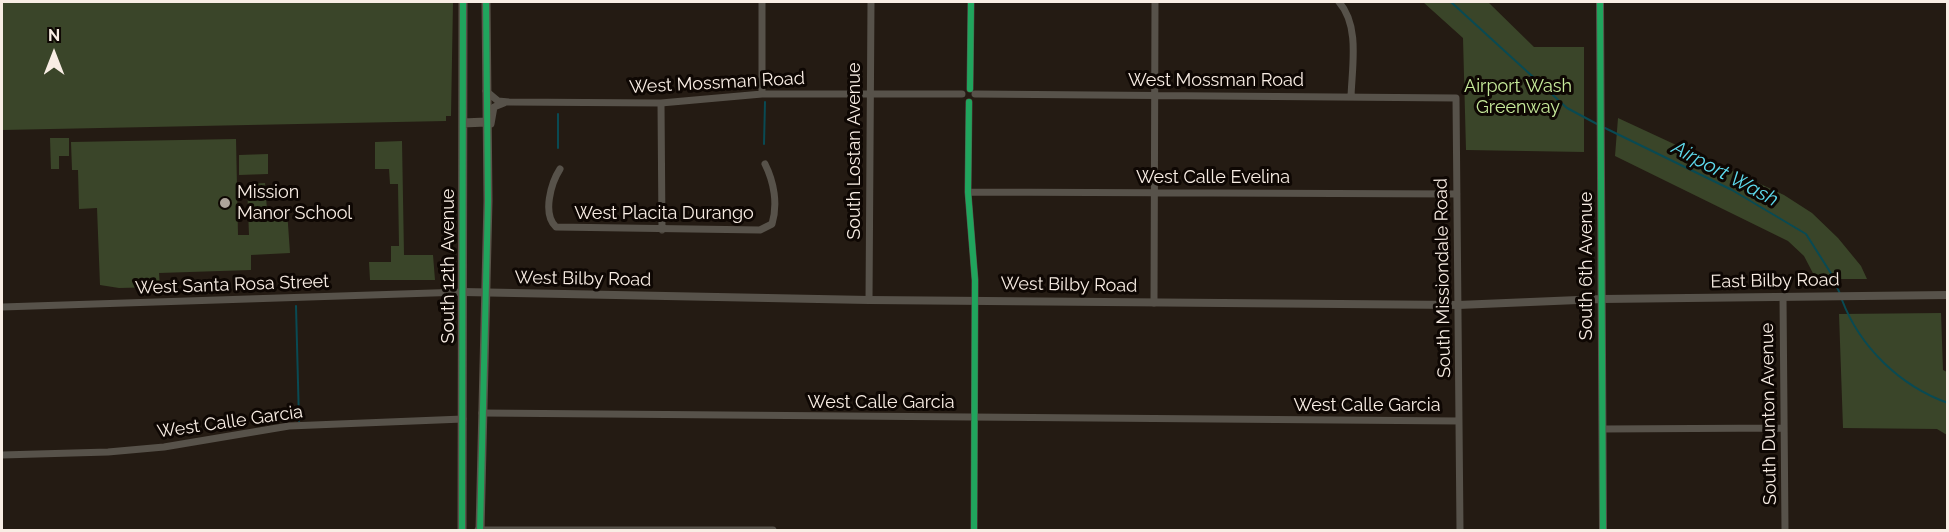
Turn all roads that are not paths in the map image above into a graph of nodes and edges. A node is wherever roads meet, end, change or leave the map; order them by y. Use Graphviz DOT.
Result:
graph roads {
  1 [pos="463,2"];
  2 [pos="486,2"];
  3 [pos="762,2"];
  4 [pos="871,2"];
  5 [pos="971,2"];
  6 [pos="1155,2"];
  7 [pos="1339,2"];
  8 [pos="1600,2"];
  9 [pos="485,91"];
  10 [pos="972,92"];
  11 [pos="871,93"];
  12 [pos="762,94"];
  13 [pos="962,94"];
  14 [pos="1155,95"];
  15 [pos="1351,97"];
  16 [pos="1456,98"];
  17 [pos="509,102"];
  18 [pos="969,102"];
  19 [pos="662,103"];
  20 [pos="486,122"];
  21 [pos="463,123"];
  22 [pos="487,143"];
  23 [pos="765,164"];
  24 [pos="560,169"];
  25 [pos="968,192"];
  26 [pos="1154,193"];
  27 [pos="1457,194"];
  28 [pos="662,230"];
  29 [pos="463,292"];
  30 [pos="487,293"];
  31 [pos="1947,295"];
  32 [pos="1783,297"];
  33 [pos="1602,299"];
  34 [pos="869,300"];
  35 [pos="975,301"];
  36 [pos="1154,303"];
  37 [pos="1458,305"];
  38 [pos="2,307"];
  39 [pos="482,413"];
  40 [pos="974,418"];
  41 [pos="463,419"];
  42 [pos="1459,421"];
  43 [pos="1784,428"];
  44 [pos="1603,429"];
  45 [pos="2,455"];
  46 [pos="479,530"];
  47 [pos="462,531"];
  48 [pos="773,531"];
  49 [pos="974,531"];
  50 [pos="1460,531"];
  51 [pos="1604,531"];
  52 [pos="1785,531"];
  1 -- 21 [label="main road, South 12th Avenue"];
  2 -- 9 [label="main road, South 12th Avenue"];
  3 -- 12 [label="street"];
  4 -- 11 [label="street, South Lostan Avenue"];
  5 -- 10 [label="street"];
  6 -- 14 [label="street"];
  7 -- 15 [label="street"];
  8 -- 33 [label="street, South 6th Avenue"];
  9 -- 17 [label="street"];
  9 -- 20 [label="main road, South 12th Avenue"];
  10 -- 13 [label="street"];
  10 -- 14 [label="street, West Mossman Road"];
  10 -- 18 [label="street"];
  11 -- 12 [label="street, West Mossman Road"];
  11 -- 13 [label="street, West Mossman Road"];
  11 -- 34 [label="street, South Lostan Avenue"];
  12 -- 19 [label="street, West Mossman Road"];
  13 -- 18 [label="street"];
  14 -- 15 [label="street, West Mossman Road"];
  14 -- 26 [label="street"];
  15 -- 16 [label="street, West Mossman Road"];
  16 -- 27 [label="street, South Missiondale Road"];
  17 -- 19 [label="street, West Mossman Road"];
  17 -- 22 [label="street"];
  18 -- 25 [label="street"];
  19 -- 28 [label="street"];
  20 -- 21 [label="main road"];
  20 -- 22 [label="main road, South 12th Avenue"];
  21 -- 29 [label="main road, South 12th Avenue"];
  22 -- 30 [label="main road, South 12th Avenue"];
  23 -- 28 [label="street, West Placita Durango"];
  24 -- 28 [label="street, West Placita Durango"];
  25 -- 26 [label="street, West Calle Evelina"];
  25 -- 35 [label="street"];
  26 -- 27 [label="street, West Calle Evelina"];
  26 -- 36 [label="street"];
  27 -- 37 [label="street, South Missiondale Road"];
  29 -- 30 [label="street, West Bilby Road"];
  29 -- 38 [label="street, West Santa Rosa Street"];
  29 -- 41 [label="main road, South 12th Avenue"];
  30 -- 34 [label="street, West Bilby Road"];
  30 -- 39 [label="main road, South 12th Avenue"];
  31 -- 32 [label="street, East Bilby Road"];
  32 -- 33 [label="street, East Bilby Road"];
  32 -- 43 [label="street, South Dunton Avenue"];
  33 -- 37 [label="street, West Bilby Road"];
  33 -- 44 [label="street, South 6th Avenue"];
  34 -- 35 [label="street, West Bilby Road"];
  35 -- 36 [label="street, West Bilby Road"];
  35 -- 40 [label="street"];
  36 -- 37 [label="street, West Bilby Road"];
  37 -- 42 [label="street, South Missiondale Road"];
  39 -- 40 [label="street, West Calle Garcia"];
  39 -- 46 [label="main road, South 12th Avenue"];
  40 -- 42 [label="street, West Calle Garcia"];
  40 -- 49 [label="street"];
  41 -- 45 [label="street, West Calle Garcia"];
  41 -- 47 [label="main road, South 12th Avenue"];
  42 -- 50 [label="street, South Missiondale Road"];
  43 -- 44 [label="street"];
  43 -- 52 [label="street, South Dunton Avenue"];
  44 -- 51 [label="street, South 6th Avenue"];
  46 -- 48 [label="street"];
}
